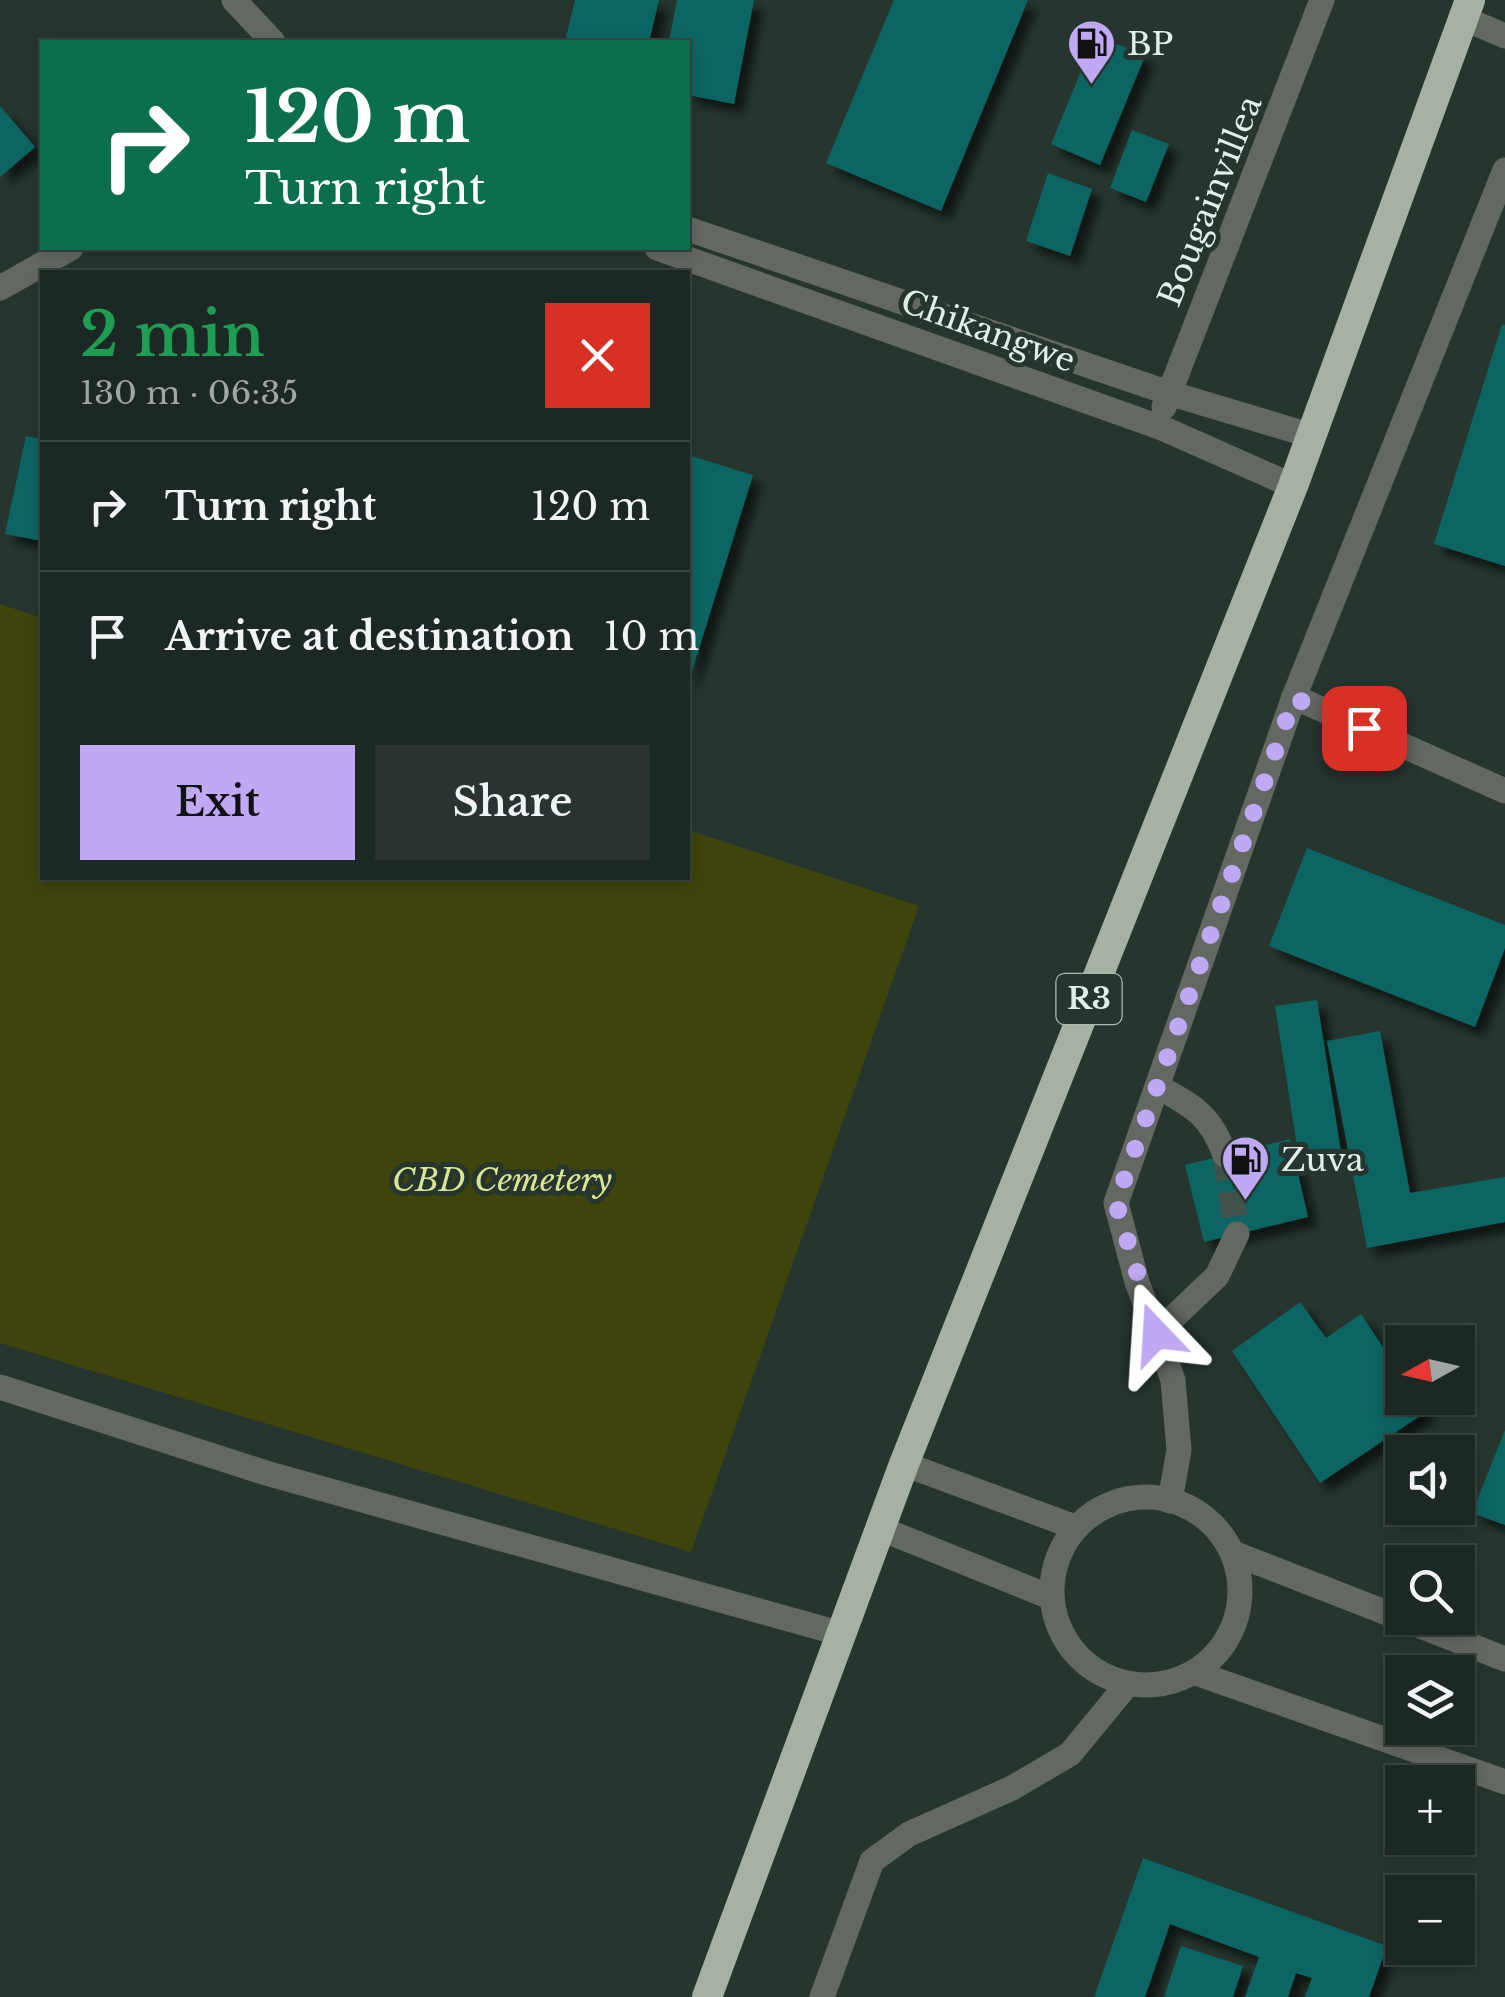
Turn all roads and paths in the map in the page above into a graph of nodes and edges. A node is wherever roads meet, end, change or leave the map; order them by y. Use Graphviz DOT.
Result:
graph roads {
  1 [pos="234,0"];
  2 [pos="1322,0"];
  3 [pos="1467,9"];
  4 [pos="1505,36"];
  5 [pos="271,40"];
  6 [pos="1505,170"];
  7 [pos="690,230"];
  8 [pos="67,250"];
  9 [pos="662,250"];
  10 [pos="0,288"];
  11 [pos="1169,393"];
  12 [pos="1157,426"];
  13 [pos="1310,436"];
  14 [pos="1294,486"];
  15 [pos="1294,698"];
  16 [pos="1505,791"];
  17 [pos="1157,1086"];
  18 [pos="1226,1155"];
  19 [pos="1237,1234"];
  20 [pos="1156,1334"];
  21 [pos="0,1387"];
  22 [pos="904,1464"];
  23 [pos="1170,1501"];
  24 [pos="1075,1526"];
  25 [pos="880,1528"];
  26 [pos="1233,1553"];
  27 [pos="1050,1597"];
  28 [pos="842,1634"];
  29 [pos="1505,1659"];
  30 [pos="1196,1673"];
  31 [pos="1126,1686"];
  32 [pos="1505,1782"];
  33 [pos="707,1997"];
  34 [pos="822,1997"];
  1 -- 5 [label="street"];
  2 -- 11 [label="street, Bougainvillea"];
  3 -- 4 [label="street"];
  3 -- 13 [label="highway, R3"];
  6 -- 15 [label="street"];
  7 -- 11 [label="street, Chikangwe"];
  8 -- 10 [label="street"];
  9 -- 12 [label="street, Chikangwe"];
  11 -- 12 [label="street, Bougainvillea"];
  11 -- 13 [label="street, Chikangwe"];
  12 -- 14 [label="street, Chikangwe"];
  13 -- 14 [label="highway, R3"];
  14 -- 22 [label="highway, R3"];
  15 -- 16 [label="street"];
  15 -- 17 [label="street"];
  17 -- 18 [label="street"];
  17 -- 20 [label="street"];
  19 -- 20 [label="street"];
  20 -- 23 [label="street"];
  21 -- 28 [label="street"];
  22 -- 24 [label="street"];
  22 -- 25 [label="highway, R3"];
  23 -- 24 [label="street"];
  23 -- 26 [label="street"];
  24 -- 27 [label="street"];
  25 -- 27 [label="street"];
  25 -- 28 [label="highway, R3"];
  26 -- 29 [label="street"];
  26 -- 30 [label="street"];
  27 -- 31 [label="street"];
  28 -- 33 [label="highway, R3"];
  30 -- 31 [label="street"];
  30 -- 32 [label="street"];
  31 -- 34 [label="street"];
}
